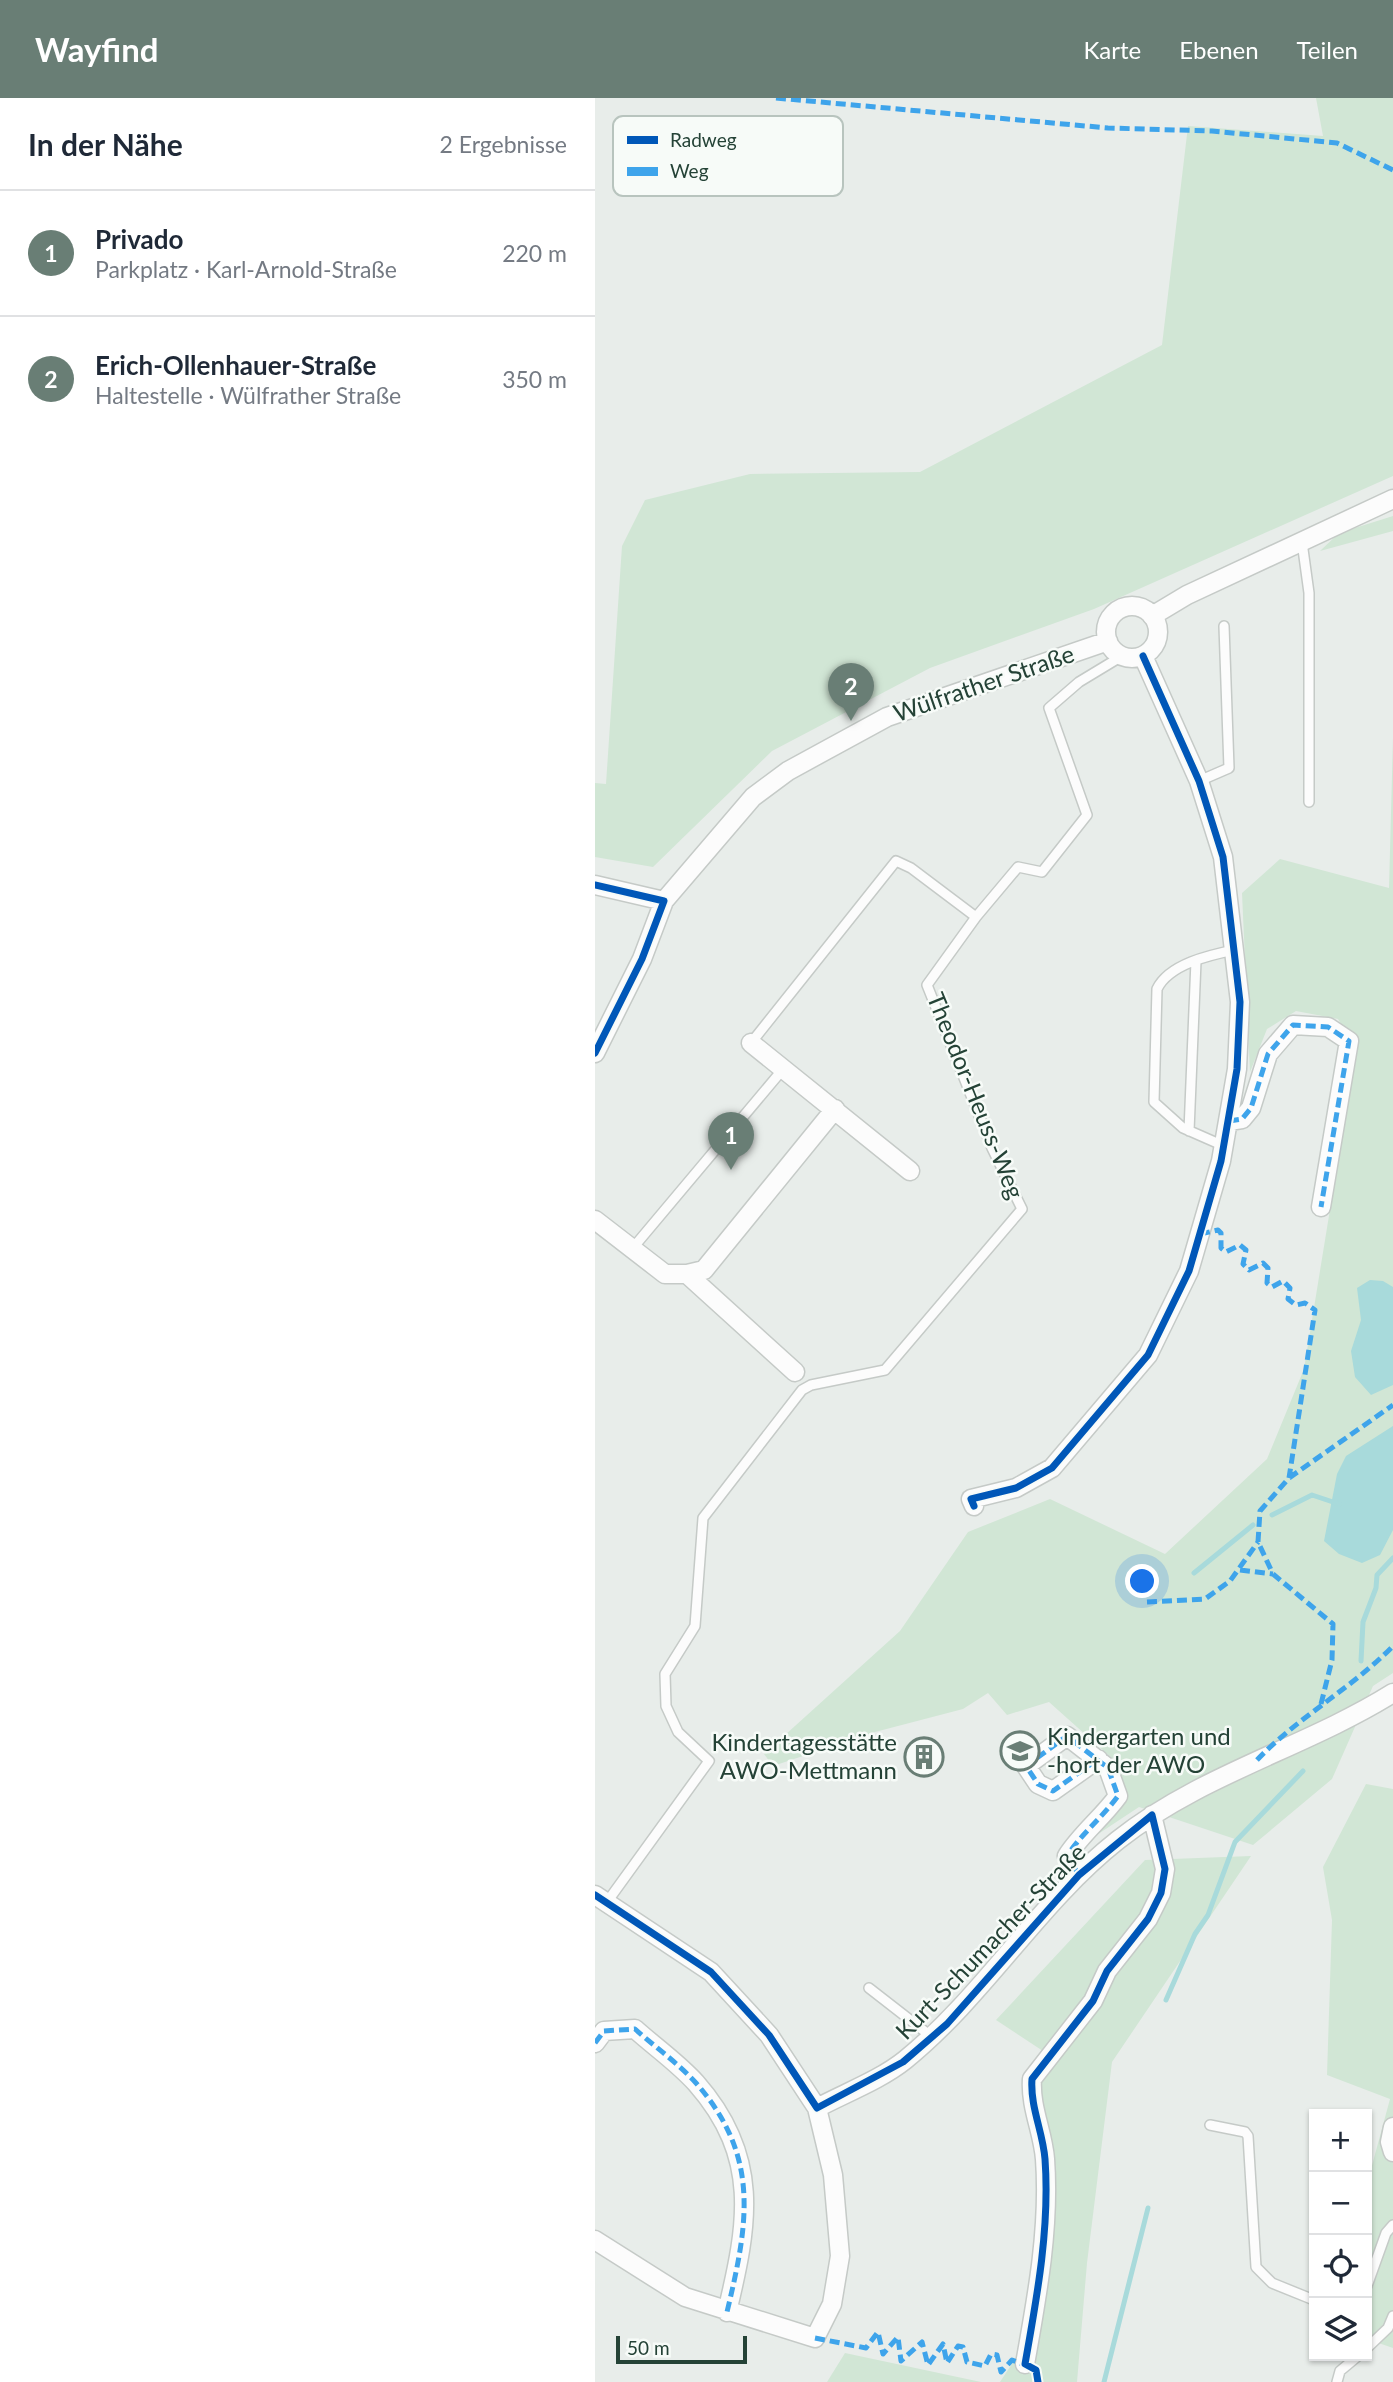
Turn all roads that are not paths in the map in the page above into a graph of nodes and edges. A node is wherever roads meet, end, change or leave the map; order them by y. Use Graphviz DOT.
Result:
graph roads {
  1 [pos="1393,499"];
  2 [pos="1302,542"];
  3 [pos="1153,616"];
  4 [pos="1224,625"];
  5 [pos="1108,641"];
  6 [pos="1122,656"];
  7 [pos="1143,656"];
  8 [pos="1199,781"];
  9 [pos="1309,802"];
  10 [pos="595,885"];
  11 [pos="664,901"];
  12 [pos="976,917"];
  13 [pos="1234,950"];
  14 [pos="1196,961"];
  15 [pos="751,1043"];
  16 [pos="595,1053"];
  17 [pos="784,1068"];
  18 [pos="835,1108"];
  19 [pos="1229,1121"];
  20 [pos="1189,1131"];
  21 [pos="1224,1146"];
  22 [pos="910,1171"];
  23 [pos="1321,1208"];
  24 [pos="595,1220"];
  25 [pos="631,1250"];
  26 [pos="687,1274"];
  27 [pos="795,1372"];
  28 [pos="811,1385"];
  29 [pos="974,1506"];
  30 [pos="1393,1693"];
  31 [pos="1098,1759"];
  32 [pos="1152,1815"];
  33 [pos="1079,1874"];
  34 [pos="601,1899"];
  35 [pos="869,1988"];
  36 [pos="600,2037"];
  37 [pos="932,2037"];
  38 [pos="817,2108"];
  39 [pos="1210,2125"];
  40 [pos="1393,2127"];
  41 [pos="1393,2152"];
  42 [pos="1393,2225"];
  43 [pos="595,2240"];
  44 [pos="1372,2272"];
  45 [pos="1309,2298"];
  46 [pos="727,2312"];
  47 [pos="1393,2316"];
  48 [pos="1372,2343"];
  49 [pos="1352,2361"];
  50 [pos="1025,2364"];
  51 [pos="1337,2382"];
  1 -- 2 [label="street"];
  2 -- 3 [label="street"];
  2 -- 9 [label="lane"];
  3 -- 5 [label="street"];
  3 -- 7 [label="street"];
  4 -- 8 [label="lane"];
  5 -- 6 [label="street"];
  5 -- 11 [label="street, Wülfrather Straße"];
  6 -- 7 [label="street"];
  6 -- 12 [label="lane, Theodor-Heuss-Weg"];
  7 -- 8 [label="street"];
  8 -- 13 [label="street"];
  10 -- 11 [label="street"];
  11 -- 16 [label="street, Wülfrather Straße"];
  12 -- 15 [label="lane"];
  12 -- 28 [label="lane, Theodor-Heuss-Weg"];
  13 -- 14 [label="lane"];
  13 -- 19 [label="street"];
  14 -- 20 [label="lane"];
  14 -- 20 [label="lane"];
  15 -- 17 [label="street"];
  17 -- 18 [label="street"];
  17 -- 25 [label="lane"];
  18 -- 22 [label="street"];
  18 -- 26 [label="street"];
  19 -- 21 [label="street"];
  19 -- 23 [label="street"];
  20 -- 21 [label="lane"];
  21 -- 29 [label="street"];
  24 -- 25 [label="street"];
  25 -- 26 [label="street"];
  26 -- 27 [label="street"];
  27 -- 28 [label="lane"];
  28 -- 34 [label="lane"];
  30 -- 32 [label="street, Kurt-Schumacher-Straße"];
  31 -- 33 [label="street"];
  32 -- 33 [label="street, Kurt-Schumacher-Straße"];
  32 -- 50 [label="street"];
  33 -- 37 [label="street, Kurt-Schumacher-Straße"];
  34 -- 38 [label="street"];
  35 -- 37 [label="lane"];
  36 -- 46 [label="street"];
  37 -- 38 [label="street, Kurt-Schumacher-Straße"];
  38 -- 46 [label="street"];
  39 -- 45 [label="lane"];
  40 -- 41 [label="street"];
  42 -- 44 [label="lane"];
  43 -- 46 [label="street"];
  47 -- 48 [label="lane"];
  49 -- 51 [label="lane"];
}
